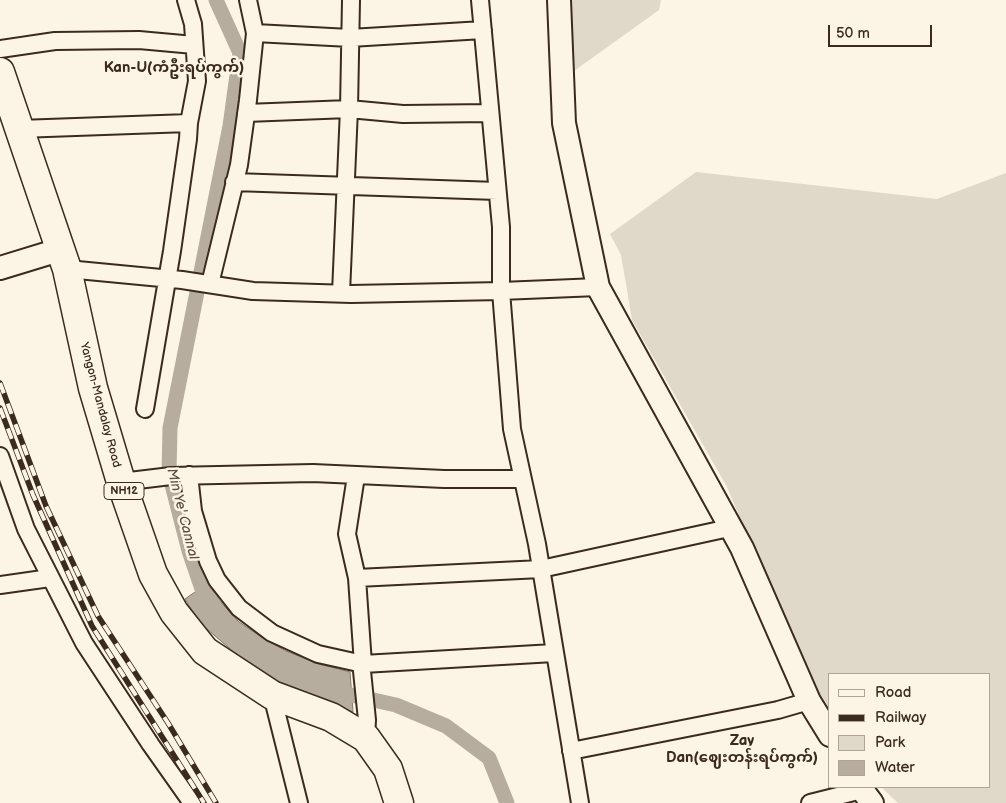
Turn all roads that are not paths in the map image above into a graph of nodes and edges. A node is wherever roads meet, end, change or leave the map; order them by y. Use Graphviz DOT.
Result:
graph roads {
  1 [pos="186,0"];
  2 [pos="248,0"];
  3 [pos="351,0"];
  4 [pos="480,0"];
  5 [pos="559,0"];
  6 [pos="483,30"];
  7 [pos="254,33"];
  8 [pos="350,38"];
  9 [pos="194,45"];
  10 [pos="0,49"];
  11 [pos="0,72"];
  12 [pos="349,109"];
  13 [pos="246,113"];
  14 [pos="490,113"];
  15 [pos="189,123"];
  16 [pos="19,129"];
  17 [pos="234,182"];
  18 [pos="345,187"];
  19 [pos="497,192"];
  20 [pos="63,260"];
  21 [pos="0,268"];
  22 [pos="165,279"];
  23 [pos="206,284"];
  24 [pos="598,287"];
  25 [pos="501,291"];
  26 [pos="341,292"];
  27 [pos="145,409"];
  28 [pos="0,456"];
  29 [pos="189,475"];
  30 [pos="356,476"];
  31 [pos="522,479"];
  32 [pos="121,482"];
  33 [pos="6,492"];
  34 [pos="729,528"];
  35 [pos="541,569"];
  36 [pos="50,578"];
  37 [pos="357,578"];
  38 [pos="0,585"];
  39 [pos="554,653"];
  40 [pos="363,668"];
  41 [pos="272,695"];
  42 [pos="809,701"];
  43 [pos="367,729"];
  44 [pos="828,732"];
  45 [pos="570,751"];
  46 [pos="865,793"];
  47 [pos="192,803"];
  48 [pos="299,803"];
  49 [pos="399,803"];
  50 [pos="580,803"];
  51 [pos="810,803"];
  1 -- 9 [label="street"];
  2 -- 7 [label="street"];
  3 -- 8 [label="street"];
  4 -- 6 [label="street"];
  5 -- 24 [label="main road"];
  6 -- 8 [label="street"];
  6 -- 14 [label="street"];
  7 -- 8 [label="street"];
  7 -- 13 [label="street"];
  8 -- 12 [label="street"];
  9 -- 10 [label="street"];
  9 -- 15 [label="street"];
  11 -- 16 [label="highway, Yangon-Mandalay Road / NH12"];
  12 -- 13 [label="street"];
  12 -- 14 [label="street"];
  12 -- 18 [label="street"];
  13 -- 17 [label="street"];
  14 -- 19 [label="street"];
  15 -- 16 [label="street"];
  15 -- 22 [label="street"];
  16 -- 20 [label="highway, Yangon-Mandalay Road / NH12"];
  17 -- 18 [label="street"];
  17 -- 23 [label="street"];
  18 -- 19 [label="street"];
  18 -- 26 [label="street"];
  19 -- 25 [label="street"];
  20 -- 21 [label="main road"];
  20 -- 22 [label="street"];
  20 -- 32 [label="highway, Yangon-Mandalay Road / NH12"];
  22 -- 23 [label="street"];
  22 -- 27 [label="street"];
  23 -- 26 [label="street"];
  24 -- 25 [label="street"];
  24 -- 34 [label="main road"];
  25 -- 26 [label="street"];
  25 -- 31 [label="street"];
  28 -- 33 [label="street"];
  29 -- 30 [label="street"];
  29 -- 32 [label="street"];
  29 -- 40 [label="street"];
  30 -- 31 [label="street"];
  30 -- 37 [label="street"];
  31 -- 35 [label="street"];
  32 -- 41 [label="highway, Yangon-Mandalay Road / NH12"];
  33 -- 36 [label="street"];
  34 -- 35 [label="street"];
  34 -- 42 [label="main road"];
  35 -- 37 [label="street"];
  35 -- 39 [label="street"];
  36 -- 38 [label="street"];
  36 -- 47 [label="street"];
  37 -- 40 [label="street"];
  39 -- 40 [label="street"];
  39 -- 45 [label="street"];
  40 -- 43 [label="street"];
  41 -- 43 [label="highway, Yangon-Mandalay Road / NH12"];
  41 -- 48 [label="street"];
  42 -- 44 [label="main road"];
  42 -- 45 [label="street"];
  43 -- 49 [label="highway, Yangon-Mandalay Road / NH12"];
  45 -- 50 [label="street"];
  46 -- 51 [label="street"];
}
